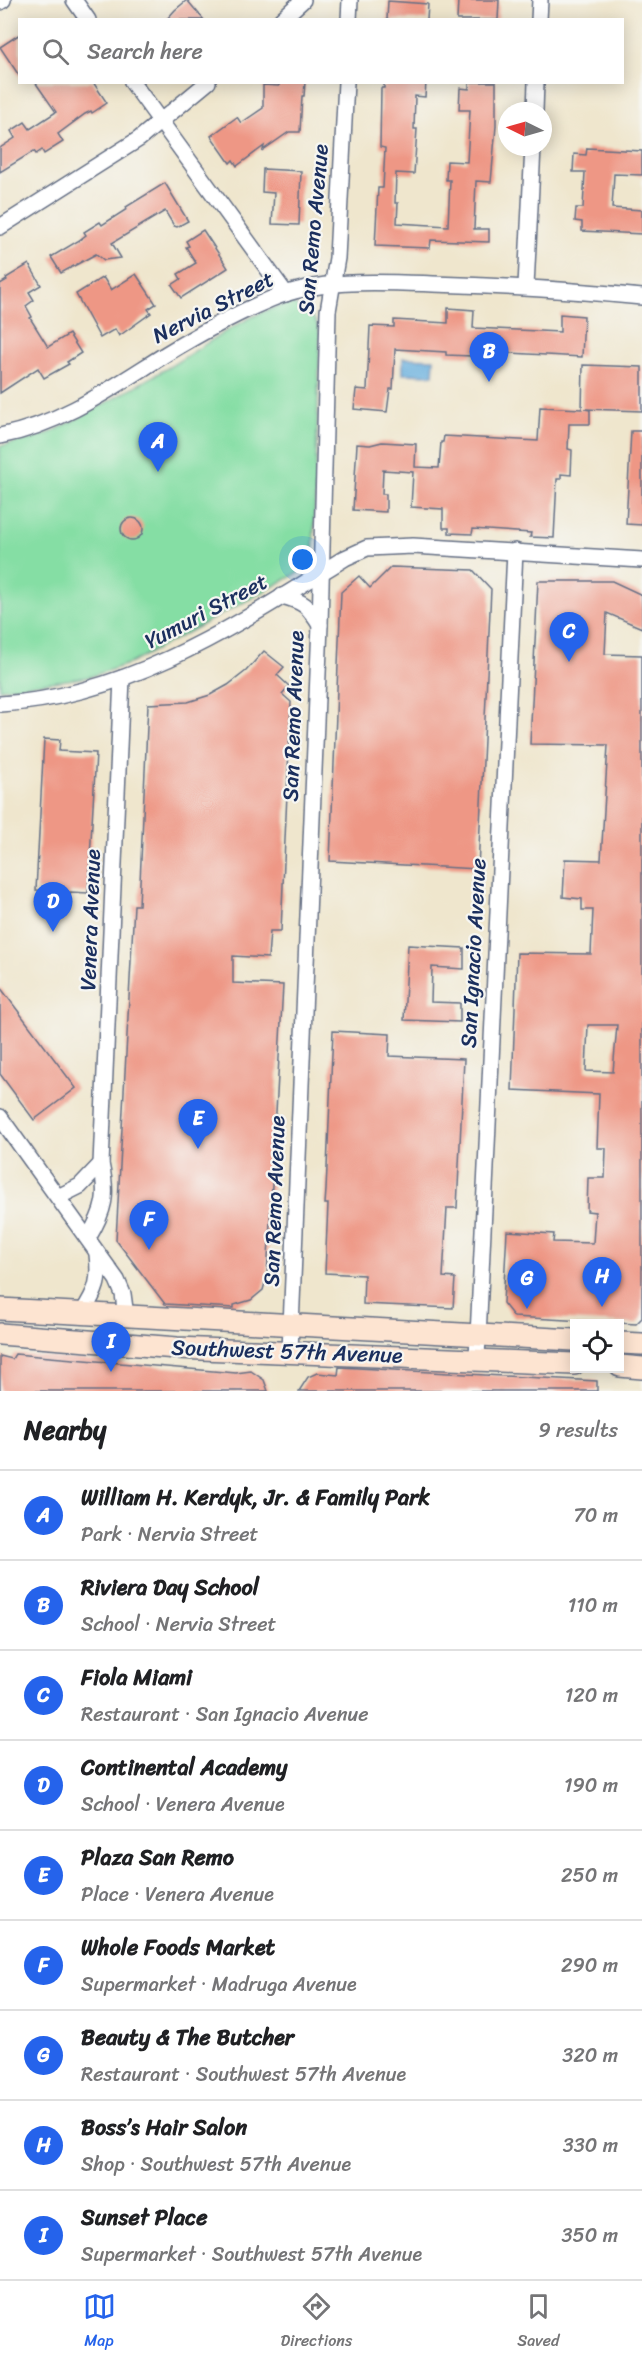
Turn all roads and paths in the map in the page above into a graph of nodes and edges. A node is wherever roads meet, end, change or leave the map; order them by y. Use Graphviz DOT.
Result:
graph roads {
  1 [pos="74,0"];
  2 [pos="303,0"];
  3 [pos="350,0"];
  4 [pos="540,0"];
  5 [pos="87,18"];
  6 [pos="283,18"];
  7 [pos="349,18"];
  8 [pos="539,18"];
  9 [pos="133,84"];
  10 [pos="206,84"];
  11 [pos="346,84"];
  12 [pos="536,84"];
  13 [pos="535,102"];
  14 [pos="160,122"];
  15 [pos="533,156"];
  16 [pos="0,227"];
  17 [pos="332,284"];
  18 [pos="526,286"];
  19 [pos="286,294"];
  20 [pos="642,297"];
  21 [pos="0,436"];
  22 [pos="515,551"];
  23 [pos="642,560"];
  24 [pos="320,573"];
  25 [pos="282,596"];
  26 [pos="320,625"];
  27 [pos="122,678"];
  28 [pos="0,704"];
  29 [pos="0,1118"];
  30 [pos="101,1164"];
  31 [pos="58,1197"];
  32 [pos="88,1238"];
  33 [pos="97,1254"];
  34 [pos="0,1309"];
  35 [pos="82,1313"];
  36 [pos="126,1316"];
  37 [pos="291,1324"];
  38 [pos="0,1334"];
  39 [pos="478,1335"];
  40 [pos="65,1339"];
  41 [pos="570,1340"];
  42 [pos="624,1343"];
  43 [pos="642,1344"];
  44 [pos="155,1346"];
  45 [pos="290,1351"];
  46 [pos="477,1358"];
  47 [pos="570,1364"];
  48 [pos="624,1366"];
  49 [pos="642,1368"];
  1 -- 5 [label="street"];
  2 -- 6 [label="street"];
  3 -- 7 [label="street"];
  4 -- 8 [label="street"];
  9 -- 14 [label="street"];
  10 -- 14 [label="street"];
  11 -- 17 [label="street, San Remo Avenue"];
  12 -- 13 [label="street"];
  14 -- 16 [label="street"];
  14 -- 19 [label="street"];
  15 -- 18 [label="street"];
  17 -- 18 [label="street, Nervia Street"];
  17 -- 19 [label="street, Nervia Street"];
  17 -- 24 [label="street, San Remo Avenue"];
  18 -- 20 [label="street, Nervia Street"];
  19 -- 21 [label="street, Nervia Street"];
  22 -- 23 [label="street, Yumuri Street"];
  22 -- 24 [label="street, Yumuri Street"];
  22 -- 39 [label="street, San Ignacio Avenue"];
  24 -- 25 [label="street, Yumuri Street"];
  24 -- 26 [label="street, San Remo Avenue"];
  25 -- 26 [label="street"];
  25 -- 27 [label="street, Yumuri Street"];
  26 -- 37 [label="street, San Remo Avenue"];
  27 -- 28 [label="street, Yumuri Street"];
  27 -- 30 [label="street, Venera Avenue"];
  29 -- 31 [label="street"];
  30 -- 31 [label="street"];
  30 -- 32 [label="street, Venera Avenue"];
  31 -- 32 [label="street"];
  32 -- 33 [label="street"];
  33 -- 35 [label="street"];
  33 -- 36 [label="street"];
  34 -- 35 [label="main road, Southwest 57th Avenue"];
  35 -- 36 [label="main road, Southwest 57th Avenue"];
  36 -- 37 [label="main road, Southwest 57th Avenue"];
  36 -- 40 [label="main road"];
  36 -- 44 [label="main road"];
  37 -- 39 [label="main road, Southwest 57th Avenue"];
  37 -- 45 [label="street, San Remo Avenue"];
  38 -- 40 [label="main road, Southwest 57th Avenue"];
  39 -- 41 [label="main road, Southwest 57th Avenue"];
  39 -- 46 [label="street, San Ignacio Avenue"];
  40 -- 44 [label="main road, Southwest 57th Avenue"];
  42 -- 43 [label="main road"];
  44 -- 45 [label="main road, Southwest 57th Avenue"];
  45 -- 46 [label="main road, Southwest 57th Avenue"];
  46 -- 47 [label="main road, Southwest 57th Avenue"];
  48 -- 49 [label="main road"];
}
